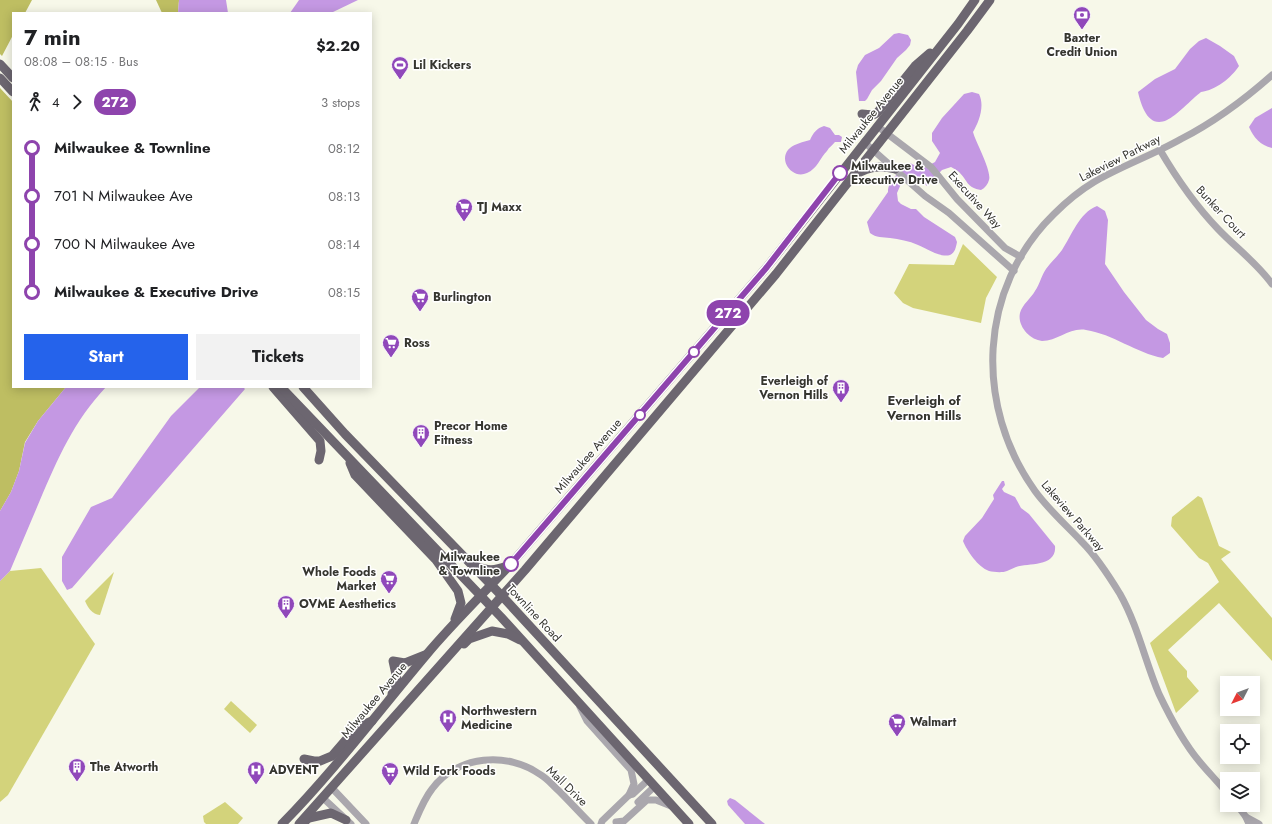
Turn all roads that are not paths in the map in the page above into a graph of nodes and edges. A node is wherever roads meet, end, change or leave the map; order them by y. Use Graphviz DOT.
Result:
graph roads {
  1 [pos="975,0"];
  2 [pos="990,0"];
  3 [pos="944,41"];
  4 [pos="0,64"];
  5 [pos="1272,75"];
  6 [pos="12,77"];
  7 [pos="0,78"];
  8 [pos="12,91"];
  9 [pos="862,114"];
  10 [pos="877,126"];
  11 [pos="887,133"];
  12 [pos="864,142"];
  13 [pos="874,150"];
  14 [pos="1160,150"];
  15 [pos="896,170"];
  16 [pos="853,176"];
  17 [pos="1021,258"];
  18 [pos="1014,271"];
  19 [pos="1272,284"];
  20 [pos="274,388"];
  21 [pos="281,388"];
  22 [pos="304,388"];
  23 [pos="347,458"];
  24 [pos="319,460"];
  25 [pos="472,565"];
  26 [pos="510,565"];
  27 [pos="491,586"];
  28 [pos="480,596"];
  29 [pos="502,596"];
  30 [pos="492,607"];
  31 [pos="453,625"];
  32 [pos="525,642"];
  33 [pos="428,654"];
  34 [pos="414,696"];
  35 [pos="390,699"];
  36 [pos="578,702"];
  37 [pos="373,721"];
  38 [pos="304,759"];
  39 [pos="648,780"];
  40 [pos="1220,785"];
  41 [pos="654,787"];
  42 [pos="332,788"];
  43 [pos="629,795"];
  44 [pos="323,798"];
  45 [pos="673,806"];
  46 [pos="1243,812"];
  47 [pos="1246,816"];
  48 [pos="348,822"];
  49 [pos="615,823"];
  50 [pos="282,824"];
  51 [pos="300,824"];
  52 [pos="366,824"];
  53 [pos="414,824"];
  54 [pos="591,824"];
  55 [pos="601,824"];
  56 [pos="689,824"];
  57 [pos="712,824"];
  58 [pos="1249,824"];
  59 [pos="1259,824"];
  1 -- 3 [label="main road, Milwaukee Avenue"];
  2 -- 11 [label="main road, Milwaukee Avenue"];
  3 -- 9 [label="main road"];
  3 -- 10 [label="main road, Milwaukee Avenue"];
  4 -- 6 [label="main road"];
  5 -- 14 [label="street, Lakeview Parkway"];
  7 -- 8 [label="main road"];
  10 -- 11 [label="street, Executive Way"];
  10 -- 12 [label="main road, Milwaukee Avenue"];
  11 -- 13 [label="main road, Milwaukee Avenue"];
  11 -- 17 [label="street, Executive Way"];
  12 -- 13 [label="street"];
  12 -- 26 [label="main road, Milwaukee Avenue"];
  13 -- 15 [label="street"];
  13 -- 16 [label="main road, Milwaukee Avenue"];
  14 -- 17 [label="street, Lakeview Parkway"];
  14 -- 19 [label="street, Bunker Court"];
  15 -- 16 [label="main road"];
  15 -- 18 [label="street"];
  16 -- 29 [label="main road, Milwaukee Avenue"];
  17 -- 18 [label="street, Lakeview Parkway"];
  18 -- 40 [label="street, Lakeview Parkway"];
  20 -- 24 [label="main road"];
  21 -- 23 [label="main road"];
  22 -- 25 [label="main road, Townline Road"];
  23 -- 28 [label="main road"];
  23 -- 31 [label="main road"];
  25 -- 26 [label="main road"];
  25 -- 27 [label="main road, Townline Road"];
  26 -- 27 [label="main road, Milwaukee Avenue"];
  27 -- 28 [label="main road, Milwaukee Avenue"];
  27 -- 29 [label="main road, Townline Road"];
  28 -- 30 [label="main road"];
  28 -- 31 [label="main road, Milwaukee Avenue"];
  29 -- 30 [label="main road, Milwaukee Avenue"];
  29 -- 57 [label="main road, Townline Road"];
  30 -- 32 [label="main road"];
  30 -- 34 [label="main road, Milwaukee Avenue"];
  31 -- 33 [label="main road, Milwaukee Avenue"];
  32 -- 34 [label="main road"];
  32 -- 36 [label="main road"];
  33 -- 35 [label="main road, Milwaukee Avenue"];
  33 -- 35 [label="main road"];
  34 -- 42 [label="main road, Milwaukee Avenue"];
  35 -- 37 [label="main road, Milwaukee Avenue"];
  36 -- 39 [label="main road"];
  36 -- 43 [label="street"];
  37 -- 38 [label="main road"];
  37 -- 50 [label="main road, Milwaukee Avenue"];
  39 -- 41 [label="main road"];
  39 -- 43 [label="street"];
  41 -- 45 [label="main road"];
  41 -- 49 [label="street"];
  42 -- 44 [label="main road, Milwaukee Avenue"];
  42 -- 52 [label="street"];
  43 -- 55 [label="street"];
  44 -- 48 [label="street"];
  44 -- 51 [label="main road, Milwaukee Avenue"];
  45 -- 49 [label="street"];
  45 -- 56 [label="main road"];
  46 -- 47 [label="street"];
  47 -- 58 [label="street"];
  47 -- 59 [label="street"];
  48 -- 51 [label="main road"];
  53 -- 54 [label="street, Mall Drive"];
}
